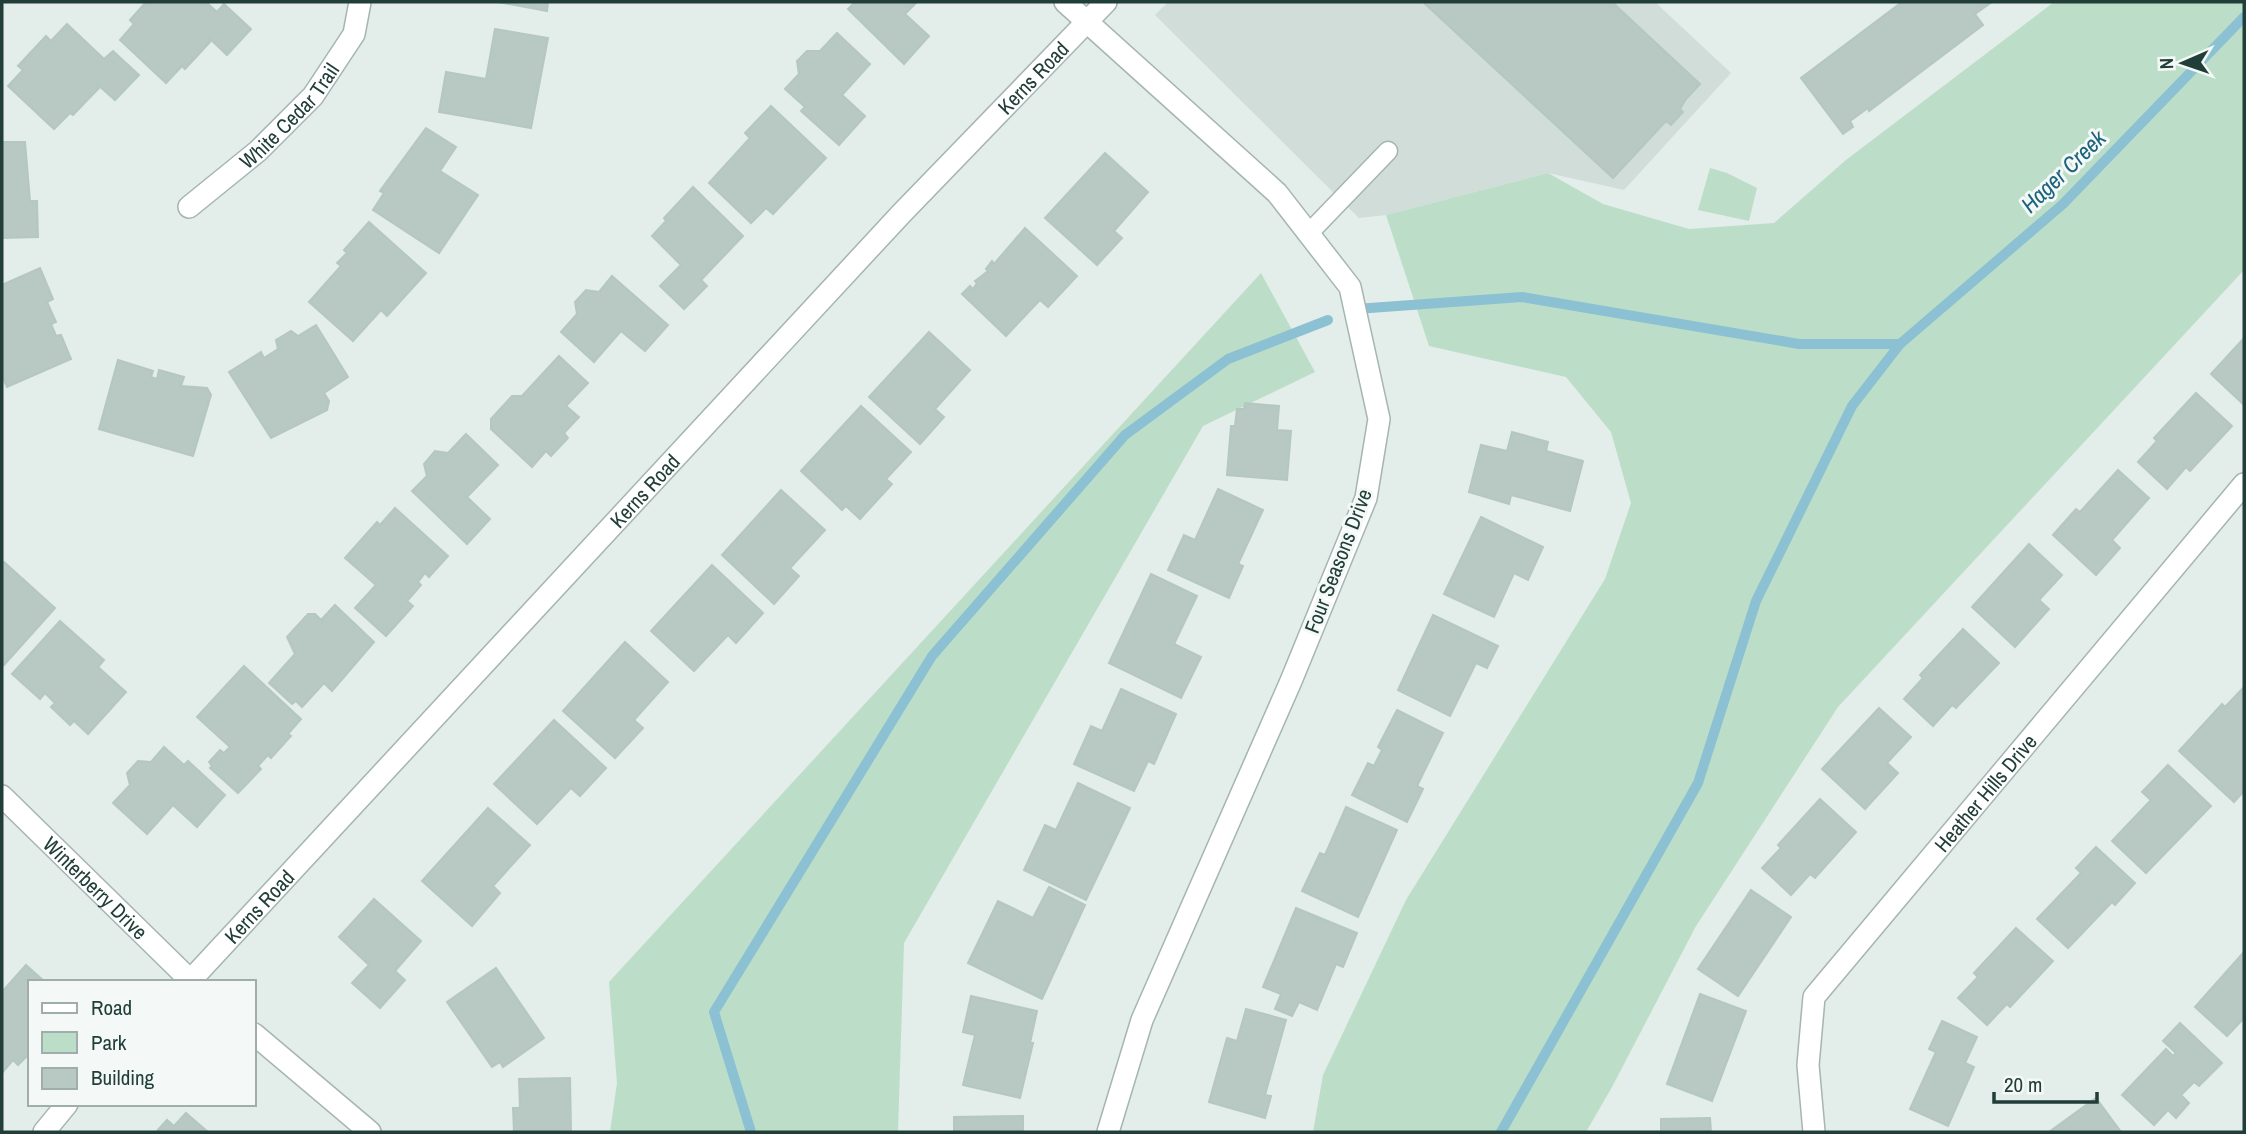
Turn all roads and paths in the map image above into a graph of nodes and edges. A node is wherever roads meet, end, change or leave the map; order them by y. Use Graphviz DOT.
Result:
graph roads {
  1 [pos="360,2"];
  2 [pos="1065,2"];
  3 [pos="1105,2"];
  4 [pos="1086,22"];
  5 [pos="1388,151"];
  6 [pos="189,207"];
  7 [pos="1309,233"];
  8 [pos="2244,484"];
  9 [pos="2,796"];
  10 [pos="189,980"];
  11 [pos="191,980"];
  12 [pos="256,1036"];
  13 [pos="65,1106"];
  14 [pos="44,1132"];
  15 [pos="370,1132"];
  16 [pos="1108,1132"];
  17 [pos="1814,1132"];
  1 -- 6 [label="street, White Cedar Trail"];
  2 -- 4 [label="street"];
  3 -- 4 [label="street, Kerns Road"];
  4 -- 7 [label="street, Four Seasons Drive"];
  4 -- 11 [label="street, Kerns Road"];
  5 -- 7 [label="lane"];
  7 -- 16 [label="street, Four Seasons Drive"];
  8 -- 17 [label="street, Heather Hills Drive"];
  9 -- 10 [label="street, Winterberry Drive"];
  12 -- 15 [label="street"];
  13 -- 14 [label="street"];
}
